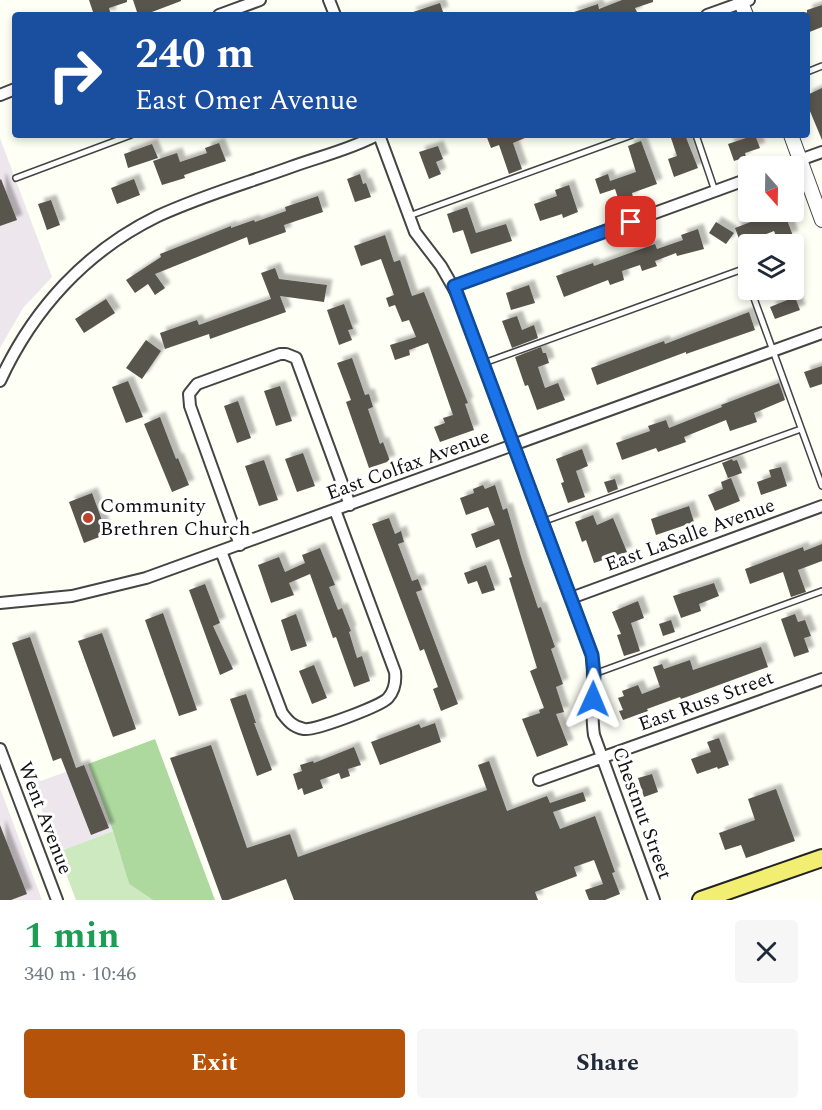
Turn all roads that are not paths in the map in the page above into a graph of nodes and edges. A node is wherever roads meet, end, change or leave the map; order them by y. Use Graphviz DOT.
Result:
graph roads {
  1 [pos="260,0"];
  2 [pos="744,4"];
  3 [pos="227,12"];
  4 [pos="717,12"];
  5 [pos="123,138"];
  6 [pos="370,138"];
  7 [pos="379,138"];
  8 [pos="624,138"];
  9 [pos="697,138"];
  10 [pos="792,138"];
  11 [pos="822,152"];
  12 [pos="799,156"];
  13 [pos="804,159"];
  14 [pos="804,171"];
  15 [pos="16,178"];
  16 [pos="738,183"];
  17 [pos="715,191"];
  18 [pos="409,216"];
  19 [pos="822,220"];
  20 [pos="738,271"];
  21 [pos="454,286"];
  22 [pos="754,300"];
  23 [pos="822,333"];
  24 [pos="772,351"];
  25 [pos="484,363"];
  26 [pos="0,381"];
  27 [pos="801,429"];
  28 [pos="514,446"];
  29 [pos="822,486"];
  30 [pos="350,505"];
  31 [pos="822,506"];
  32 [pos="335,510"];
  33 [pos="542,522"];
  34 [pos="240,545"];
  35 [pos="221,551"];
  36 [pos="822,591"];
  37 [pos="571,598"];
  38 [pos="0,603"];
  39 [pos="594,674"];
  40 [pos="822,679"];
  41 [pos="0,749"];
  42 [pos="602,757"];
  43 [pos="539,780"];
  44 [pos="822,858"];
  45 [pos="57,900"];
  46 [pos="654,900"];
  47 [pos="701,900"];
  1 -- 3 [label="street"];
  2 -- 4 [label="street"];
  5 -- 15 [label="lane"];
  6 -- 26 [label="street"];
  7 -- 18 [label="street, Chestnut Street"];
  8 -- 18 [label="lane"];
  9 -- 17 [label="lane"];
  10 -- 12 [label="street"];
  11 -- 13 [label="street"];
  14 -- 19 [label="street"];
  16 -- 17 [label="street"];
  17 -- 21 [label="street"];
  18 -- 21 [label="street, Chestnut Street"];
  20 -- 25 [label="lane"];
  21 -- 25 [label="street, Chestnut Street"];
  22 -- 24 [label="lane"];
  23 -- 24 [label="street, East Colfax Avenue"];
  24 -- 27 [label="lane"];
  24 -- 28 [label="street, East Colfax Avenue"];
  25 -- 28 [label="street, Chestnut Street"];
  27 -- 29 [label="lane"];
  27 -- 33 [label="lane"];
  28 -- 30 [label="street, East Colfax Avenue"];
  28 -- 33 [label="street, Chestnut Street"];
  30 -- 32 [label="street, East Colfax Avenue"];
  30 -- 34 [label="street"];
  31 -- 37 [label="street, East LaSalle Avenue"];
  32 -- 34 [label="street, East Colfax Avenue"];
  32 -- 35 [label="street"];
  33 -- 37 [label="street, Chestnut Street"];
  34 -- 35 [label="street, East Colfax Avenue"];
  35 -- 38 [label="street, East Colfax Avenue"];
  36 -- 39 [label="lane"];
  37 -- 39 [label="street, Chestnut Street"];
  39 -- 42 [label="street, Chestnut Street"];
  40 -- 42 [label="street, East Russ Street"];
  41 -- 45 [label="street, Went Avenue"];
  42 -- 43 [label="street, East Russ Street"];
  42 -- 46 [label="street, Chestnut Street"];
  44 -- 47 [label="main road"];
}
